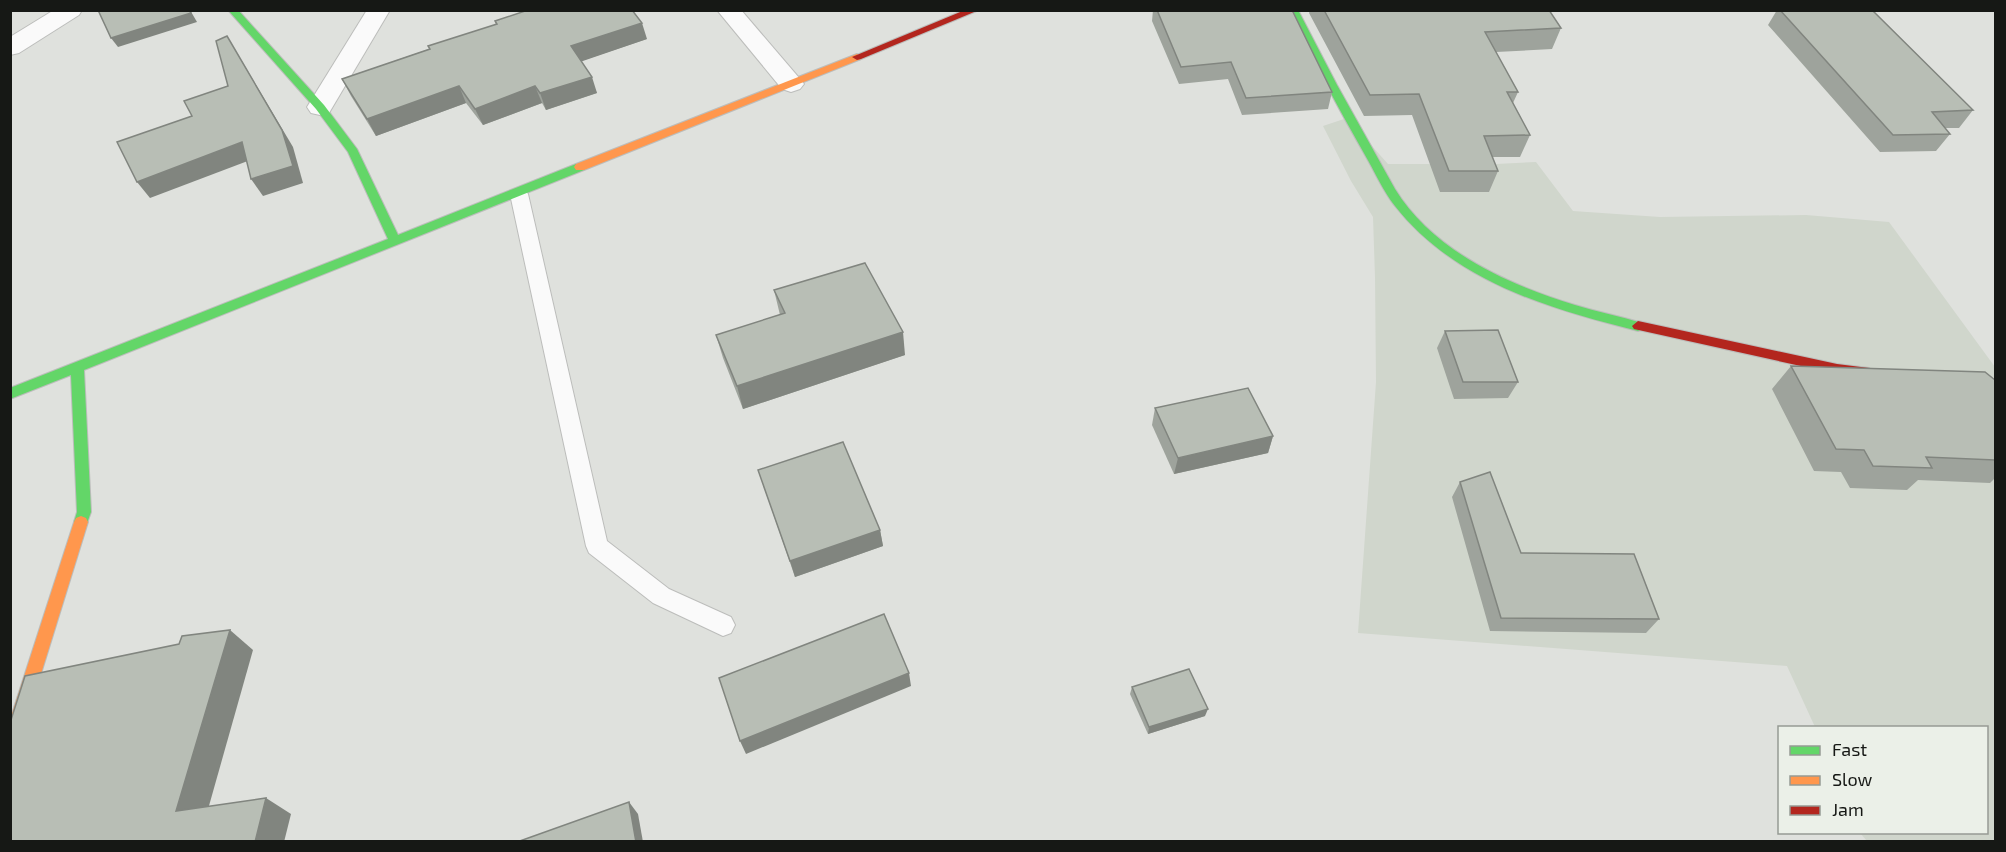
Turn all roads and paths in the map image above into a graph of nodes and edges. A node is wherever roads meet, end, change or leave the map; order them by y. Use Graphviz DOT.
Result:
graph roads {
  1 [pos="71,10"];
  2 [pos="232,10"];
  3 [pos="379,10"];
  4 [pos="728,10"];
  5 [pos="975,10"];
  6 [pos="1293,10"];
  7 [pos="10,48"];
  8 [pos="791,84"];
  9 [pos="320,107"];
  10 [pos="519,194"];
  11 [pos="394,240"];
  12 [pos="77,368"];
  13 [pos="1881,374"];
  14 [pos="10,394"];
  15 [pos="723,625"];
  16 [pos="10,748"];
  1 -- 7 [label="street"];
  2 -- 9 [label="main road"];
  3 -- 9 [label="street"];
  4 -- 8 [label="street"];
  5 -- 8 [label="main road"];
  6 -- 13 [label="main road"];
  8 -- 10 [label="main road"];
  9 -- 11 [label="main road"];
  10 -- 11 [label="main road"];
  10 -- 15 [label="lane"];
  11 -- 12 [label="main road"];
  12 -- 14 [label="main road"];
  12 -- 16 [label="main road"];
}
